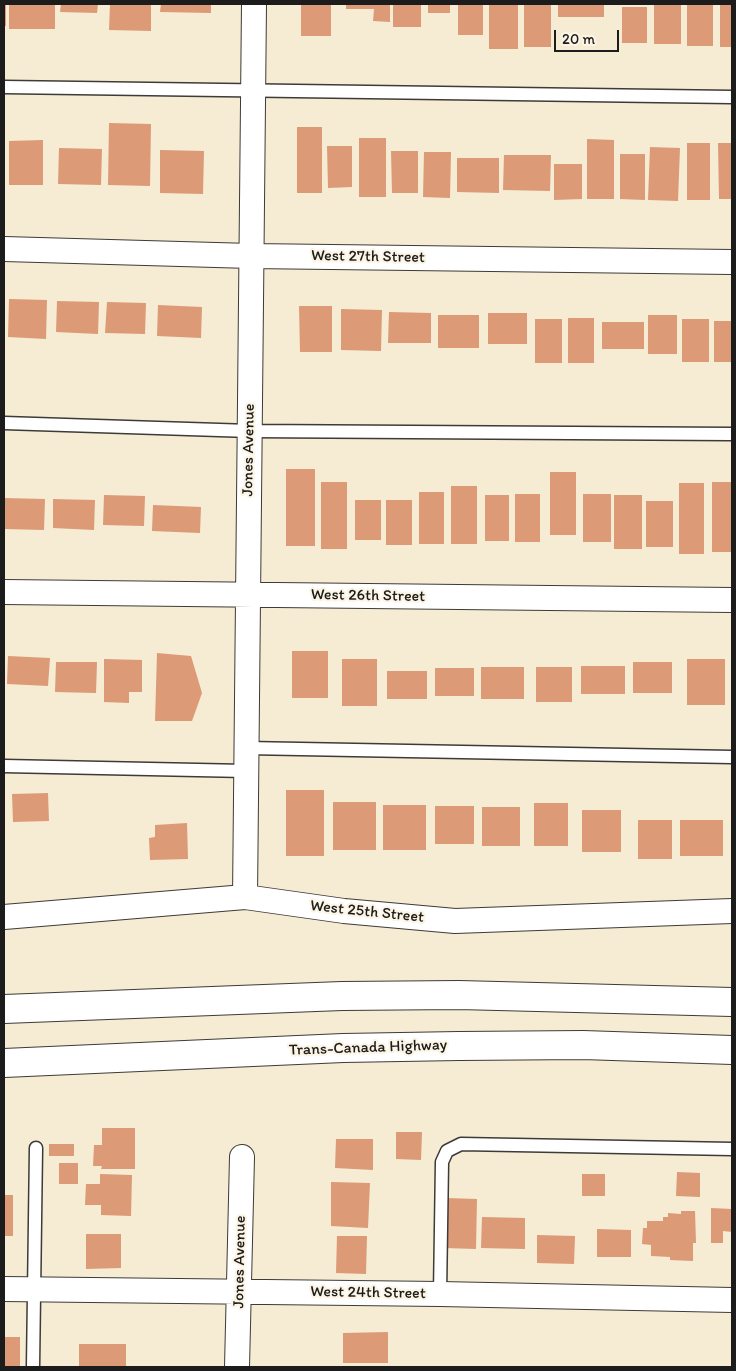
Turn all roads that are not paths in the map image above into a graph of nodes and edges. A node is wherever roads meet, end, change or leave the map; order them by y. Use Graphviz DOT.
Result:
graph roads {
  1 [pos="254,4"];
  2 [pos="4,87"];
  3 [pos="253,90"];
  4 [pos="732,97"];
  5 [pos="4,249"];
  6 [pos="251,256"];
  7 [pos="732,262"];
  8 [pos="4,424"];
  9 [pos="250,431"];
  10 [pos="732,434"];
  11 [pos="4,592"];
  12 [pos="248,595"];
  13 [pos="732,600"];
  14 [pos="732,756"];
  15 [pos="246,759"];
  16 [pos="4,766"];
  17 [pos="245,897"];
  18 [pos="732,911"];
  19 [pos="4,917"];
  20 [pos="732,991"];
  21 [pos="584,997"];
  22 [pos="732,1002"];
  23 [pos="4,1009"];
  24 [pos="732,1051"];
  25 [pos="4,1063"];
  26 [pos="36,1148"];
  27 [pos="732,1149"];
  28 [pos="242,1156"];
  29 [pos="4,1289"];
  30 [pos="34,1290"];
  31 [pos="239,1292"];
  32 [pos="440,1294"];
  33 [pos="732,1300"];
  34 [pos="33,1367"];
  35 [pos="237,1367"];
  1 -- 3 [label="street, Jones Avenue"];
  2 -- 3 [label="lane"];
  3 -- 4 [label="lane"];
  3 -- 6 [label="street, Jones Avenue"];
  5 -- 6 [label="street, West 27th Street"];
  6 -- 7 [label="street, West 27th Street"];
  6 -- 9 [label="street, Jones Avenue"];
  8 -- 9 [label="lane"];
  9 -- 10 [label="lane"];
  9 -- 12 [label="street, Jones Avenue"];
  11 -- 12 [label="street, West 26th Street"];
  12 -- 13 [label="street, West 26th Street"];
  12 -- 15 [label="street, Jones Avenue"];
  14 -- 15 [label="lane"];
  15 -- 16 [label="lane"];
  15 -- 17 [label="street, Jones Avenue"];
  17 -- 18 [label="street, West 25th Street"];
  17 -- 19 [label="street, West 25th Street"];
  20 -- 21 [label="highway"];
  21 -- 22 [label="highway"];
  21 -- 23 [label="highway"];
  24 -- 25 [label="highway, Trans-Canada Highway"];
  26 -- 30 [label="lane"];
  27 -- 32 [label="lane"];
  28 -- 31 [label="street, Jones Avenue"];
  29 -- 30 [label="street, West 24th Street"];
  30 -- 31 [label="street, West 24th Street"];
  30 -- 34 [label="lane"];
  31 -- 32 [label="street, West 24th Street"];
  31 -- 35 [label="street, Jones Avenue"];
  32 -- 33 [label="street, West 24th Street"];
}
